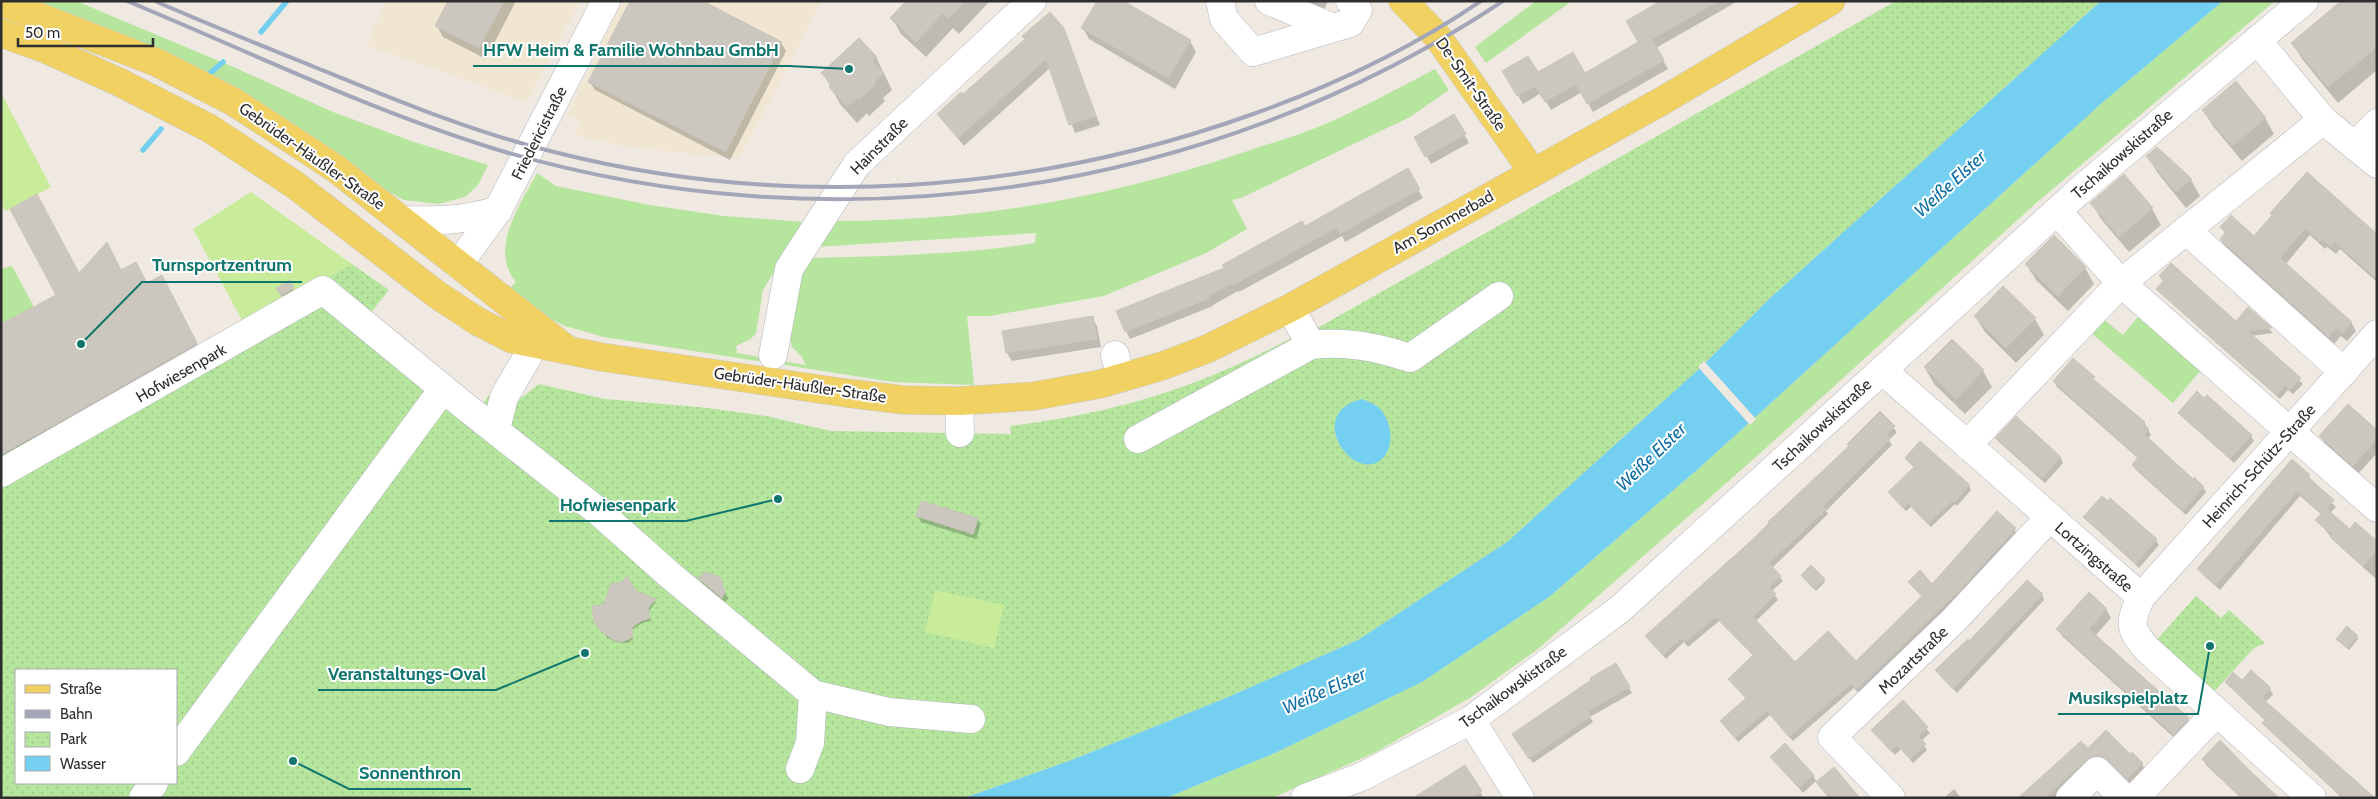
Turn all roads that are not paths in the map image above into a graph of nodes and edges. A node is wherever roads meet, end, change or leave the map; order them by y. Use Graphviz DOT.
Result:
graph roads {
  1 [pos="606,1"];
  2 [pos="1032,1"];
  3 [pos="1220,1"];
  4 [pos="1268,1"];
  5 [pos="1350,1"];
  6 [pos="1831,1"];
  7 [pos="2304,1"];
  8 [pos="1,2"];
  9 [pos="1408,3"];
  10 [pos="1331,27"];
  11 [pos="1,33"];
  12 [pos="2257,40"];
  13 [pos="2377,122"];
  14 [pos="2339,133"];
  15 [pos="2377,164"];
  16 [pos="1533,172"];
  17 [pos="498,210"];
  18 [pos="2057,211"];
  19 [pos="402,220"];
  20 [pos="2186,230"];
  21 [pos="458,265"];
  22 [pos="2121,283"];
  23 [pos="436,294"];
  24 [pos="1499,296"];
  25 [pos="1290,308"];
  26 [pos="2377,334"];
  27 [pos="534,344"];
  28 [pos="1311,345"];
  29 [pos="566,349"];
  30 [pos="773,355"];
  31 [pos="1882,370"];
  32 [pos="2344,372"];
  33 [pos="443,389"];
  34 [pos="1034,396"];
  35 [pos="959,401"];
  36 [pos="496,429"];
  37 [pos="2291,431"];
  38 [pos="960,433"];
  39 [pos="1138,439"];
  40 [pos="1967,445"];
  41 [pos="13,467"];
  42 [pos="2377,508"];
  43 [pos="2049,518"];
  44 [pos="2141,597"];
  45 [pos="813,694"];
  46 [pos="2216,713"];
  47 [pos="971,719"];
  48 [pos="1471,720"];
  49 [pos="178,749"];
  50 [pos="800,769"];
  51 [pos="153,784"];
  52 [pos="143,798"];
  53 [pos="1305,798"];
  54 [pos="1520,798"];
  55 [pos="1891,798"];
  56 [pos="2070,798"];
  57 [pos="2124,798"];
  58 [pos="2135,798"];
  59 [pos="2312,798"];
  1 -- 17 [label="street, Friedericistraße"];
  2 -- 30 [label="street, Hainstraße"];
  3 -- 10 [label="street"];
  4 -- 10 [label="street"];
  5 -- 10 [label="street"];
  6 -- 16 [label="main road, Am Sommerbad"];
  7 -- 12 [label="street, Tschaikowskistraße"];
  8 -- 19 [label="main road, Gebrüder-Häußler-Straße"];
  9 -- 16 [label="main road, De-Smit-Straße"];
  11 -- 23 [label="main road, Gebrüder-Häußler-Straße"];
  12 -- 14 [label="street"];
  12 -- 18 [label="street, Tschaikowskistraße"];
  13 -- 14 [label="street"];
  14 -- 15 [label="street"];
  14 -- 20 [label="street"];
  16 -- 25 [label="main road, Am Sommerbad"];
  17 -- 19 [label="street"];
  17 -- 21 [label="street, Friedericistraße"];
  18 -- 22 [label="street"];
  18 -- 31 [label="street, Tschaikowskistraße"];
  19 -- 21 [label="main road, Gebrüder-Häußler-Straße"];
  20 -- 22 [label="street"];
  20 -- 32 [label="street"];
  21 -- 23 [label="main road"];
  21 -- 29 [label="main road, Gebrüder-Häußler-Straße"];
  22 -- 37 [label="street"];
  22 -- 40 [label="street"];
  23 -- 27 [label="main road, Gebrüder-Häußler-Straße"];
  24 -- 28 [label="street"];
  25 -- 28 [label="street"];
  25 -- 34 [label="main road, Am Sommerbad"];
  26 -- 32 [label="street, Heinrich-Schütz-Straße"];
  27 -- 29 [label="main road, Gebrüder-Häußler-Straße"];
  27 -- 36 [label="street"];
  28 -- 39 [label="street"];
  29 -- 35 [label="main road, Gebrüder-Häußler-Straße"];
  31 -- 40 [label="street, Lortzingstraße"];
  31 -- 48 [label="street, Tschaikowskistraße"];
  32 -- 37 [label="street, Heinrich-Schütz-Straße"];
  33 -- 36 [label="street"];
  33 -- 41 [label="street, Hofwiesenpark"];
  33 -- 49 [label="street"];
  34 -- 35 [label="main road, Gebrüder-Häußler-Straße"];
  35 -- 38 [label="street"];
  36 -- 45 [label="street"];
  37 -- 42 [label="street"];
  37 -- 44 [label="street, Heinrich-Schütz-Straße"];
  40 -- 43 [label="street, Lortzingstraße"];
  43 -- 44 [label="street, Lortzingstraße"];
  43 -- 55 [label="street, Mozartstraße"];
  44 -- 46 [label="street, Lortzingstraße"];
  45 -- 47 [label="street"];
  45 -- 50 [label="street"];
  46 -- 58 [label="street"];
  46 -- 59 [label="street, Lortzingstraße"];
  48 -- 53 [label="street, Tschaikowskistraße"];
  48 -- 54 [label="street"];
  51 -- 52 [label="street"];
  56 -- 57 [label="street"];
}
